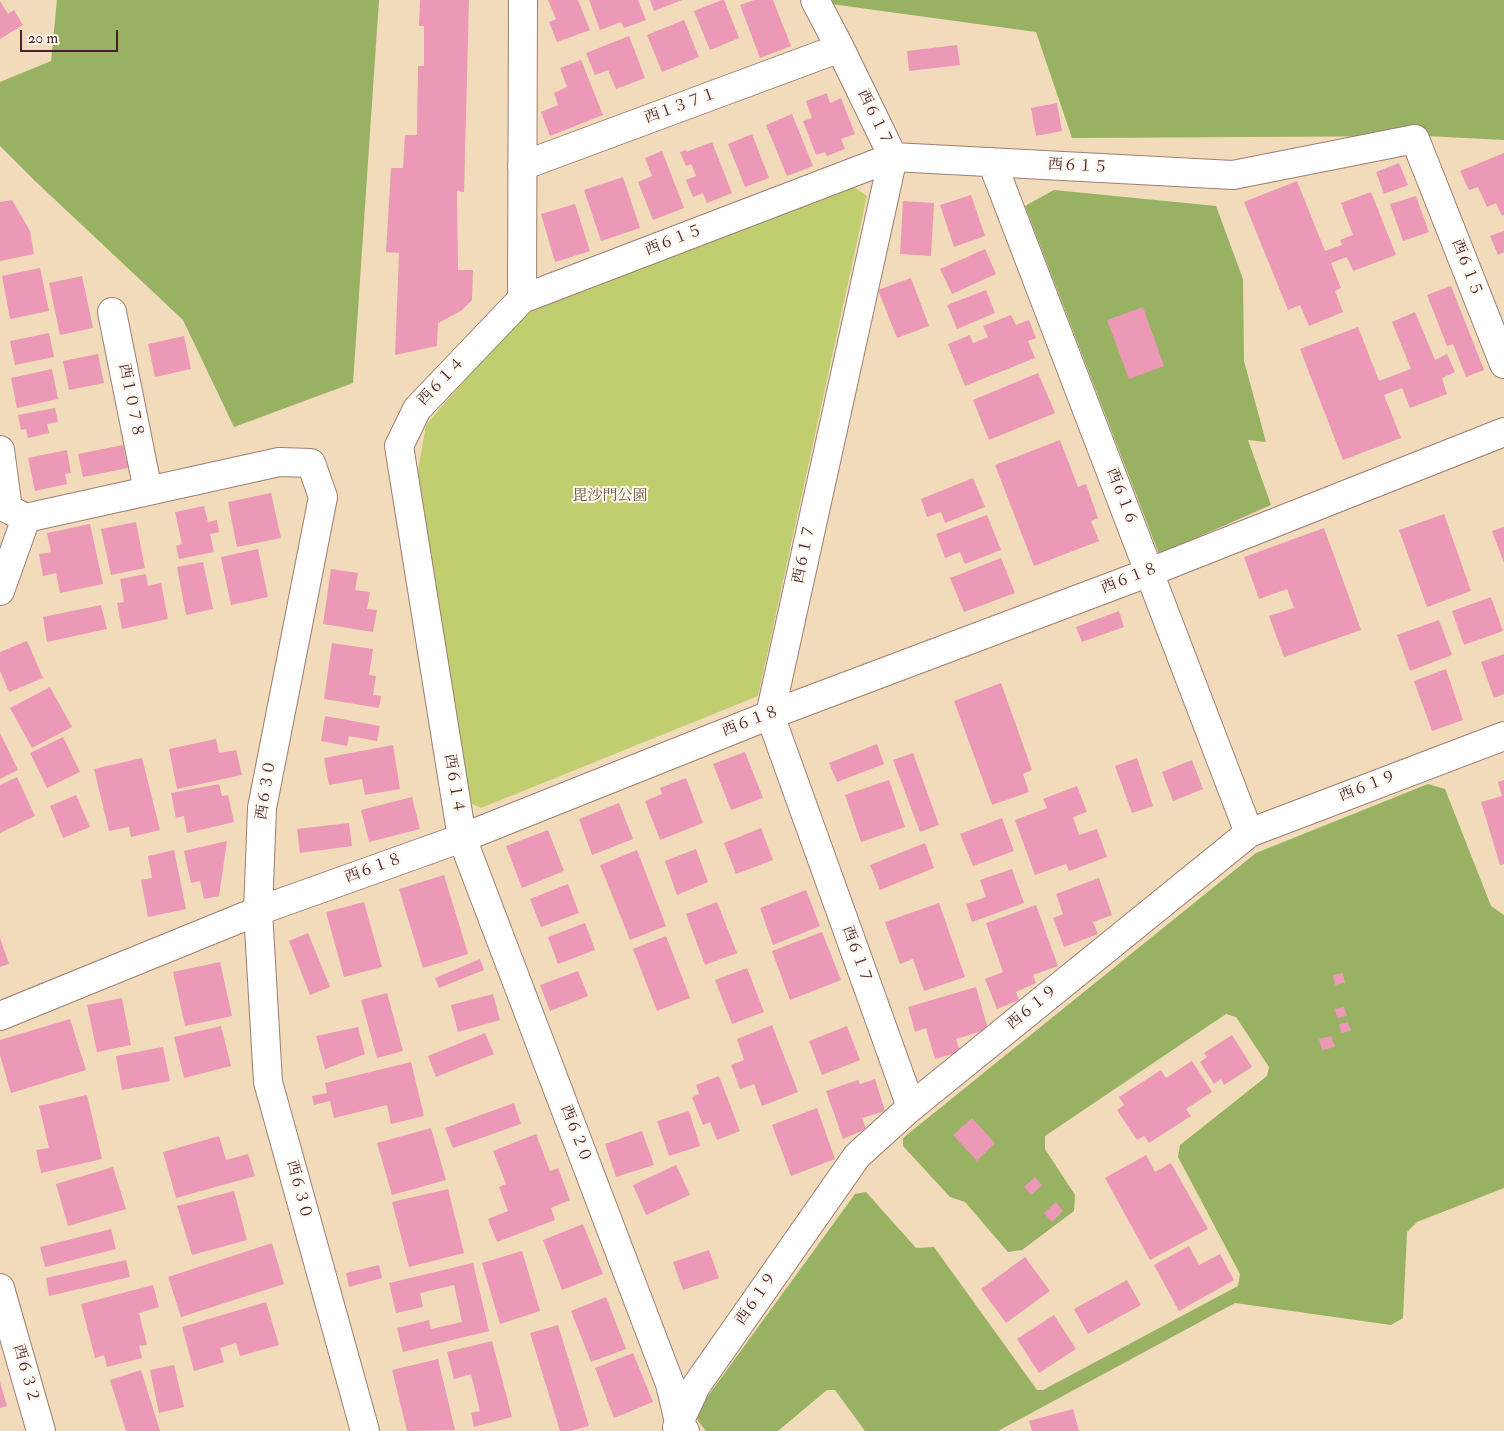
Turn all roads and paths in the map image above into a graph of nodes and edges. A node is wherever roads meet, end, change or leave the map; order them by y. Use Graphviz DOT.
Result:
graph roads {
  1 [pos="523,0"];
  2 [pos="815,0"];
  3 [pos="840,48"];
  4 [pos="893,157"];
  5 [pos="992,162"];
  6 [pos="522,166"];
  7 [pos="522,299"];
  8 [pos="112,312"];
  9 [pos="1504,364"];
  10 [pos="1504,432"];
  11 [pos="0,450"];
  12 [pos="148,491"];
  13 [pos="11,511"];
  14 [pos="1150,572"];
  15 [pos="0,591"];
  16 [pos="770,715"];
  17 [pos="1504,736"];
  18 [pos="1249,832"];
  19 [pos="462,838"];
  20 [pos="258,911"];
  21 [pos="0,1016"];
  22 [pos="911,1107"];
  23 [pos="0,1288"];
  24 [pos="680,1428"];
  25 [pos="41,1431"];
  26 [pos="364,1431"];
  1 -- 6 [label="street"];
  2 -- 3 [label="street, 西６１７"];
  3 -- 4 [label="street, 西６１７"];
  3 -- 6 [label="street, 西１３７１"];
  4 -- 5 [label="street, 西６１５"];
  4 -- 7 [label="street, 西６１５"];
  4 -- 16 [label="street, 西６１７"];
  5 -- 9 [label="street, 西６１５"];
  5 -- 14 [label="street, 西６１６"];
  6 -- 7 [label="street"];
  7 -- 19 [label="street, 西６１４"];
  8 -- 12 [label="street, 西１０７８"];
  10 -- 14 [label="street, 西６１８"];
  11 -- 13 [label="street"];
  12 -- 13 [label="street, 西６３０"];
  12 -- 20 [label="street, 西６３０"];
  13 -- 15 [label="street"];
  14 -- 16 [label="street, 西６１８"];
  14 -- 18 [label="street, 西６１６"];
  16 -- 19 [label="street, 西６１８"];
  16 -- 22 [label="street, 西６１７"];
  17 -- 18 [label="street, 西６１９"];
  18 -- 22 [label="street, 西６１９"];
  19 -- 20 [label="street, 西６１８"];
  19 -- 24 [label="street, 西６２０"];
  20 -- 21 [label="street, 西６１８"];
  20 -- 26 [label="street, 西６３０"];
  22 -- 24 [label="street, 西６１９"];
  23 -- 25 [label="street, 西６３２"];
}
